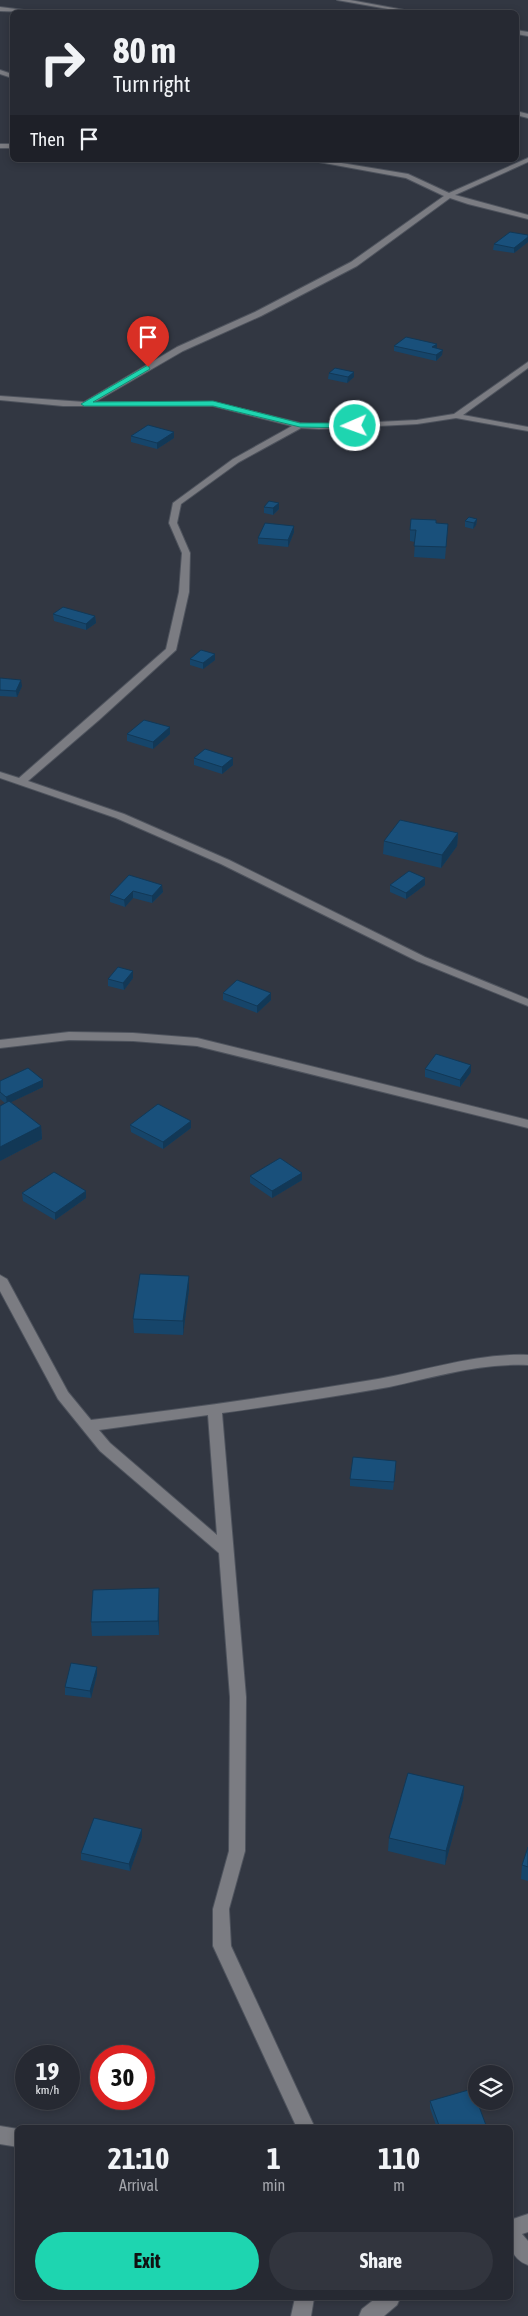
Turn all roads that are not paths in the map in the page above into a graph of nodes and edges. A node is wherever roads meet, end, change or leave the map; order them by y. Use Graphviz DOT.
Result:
graph roads {
  1 [pos="340,0"];
  2 [pos="354,1"];
  3 [pos="401,10"];
  4 [pos="528,160"];
  5 [pos="323,162"];
  6 [pos="450,196"];
  7 [pos="528,217"];
  8 [pos="528,364"];
  9 [pos="0,398"];
  10 [pos="84,404"];
  11 [pos="456,416"];
  12 [pos="300,425"];
  13 [pos="528,429"];
  14 [pos="0,775"];
  15 [pos="21,782"];
  16 [pos="528,1003"];
  17 [pos="0,1044"];
  18 [pos="528,1124"];
  19 [pos="0,1279"];
  20 [pos="528,1360"];
  21 [pos="215,1411"];
  22 [pos="88,1426"];
  23 [pos="226,1550"];
  24 [pos="305,2125"];
  25 [pos="0,2135"];
  26 [pos="15,2138"];
  27 [pos="528,2223"];
  28 [pos="513,2229"];
  29 [pos="513,2238"];
  30 [pos="528,2256"];
  31 [pos="305,2300"];
  32 [pos="388,2300"];
  33 [pos="301,2316"];
  34 [pos="369,2316"];
  1 -- 2 [label="street"];
  2 -- 3 [label="street"];
  4 -- 6 [label="street"];
  5 -- 6 [label="street"];
  6 -- 7 [label="street"];
  6 -- 10 [label="street"];
  8 -- 11 [label="street"];
  9 -- 10 [label="street"];
  10 -- 12 [label="street"];
  11 -- 12 [label="street"];
  11 -- 13 [label="street"];
  12 -- 15 [label="street"];
  14 -- 15 [label="street"];
  15 -- 16 [label="street"];
  17 -- 18 [label="street"];
  19 -- 22 [label="street"];
  20 -- 21 [label="street"];
  21 -- 22 [label="street"];
  21 -- 23 [label="street"];
  22 -- 23 [label="street"];
  23 -- 24 [label="street"];
  25 -- 26 [label="street"];
  27 -- 28 [label="street"];
  29 -- 30 [label="street"];
  31 -- 33 [label="street"];
  32 -- 34 [label="street"];
}
